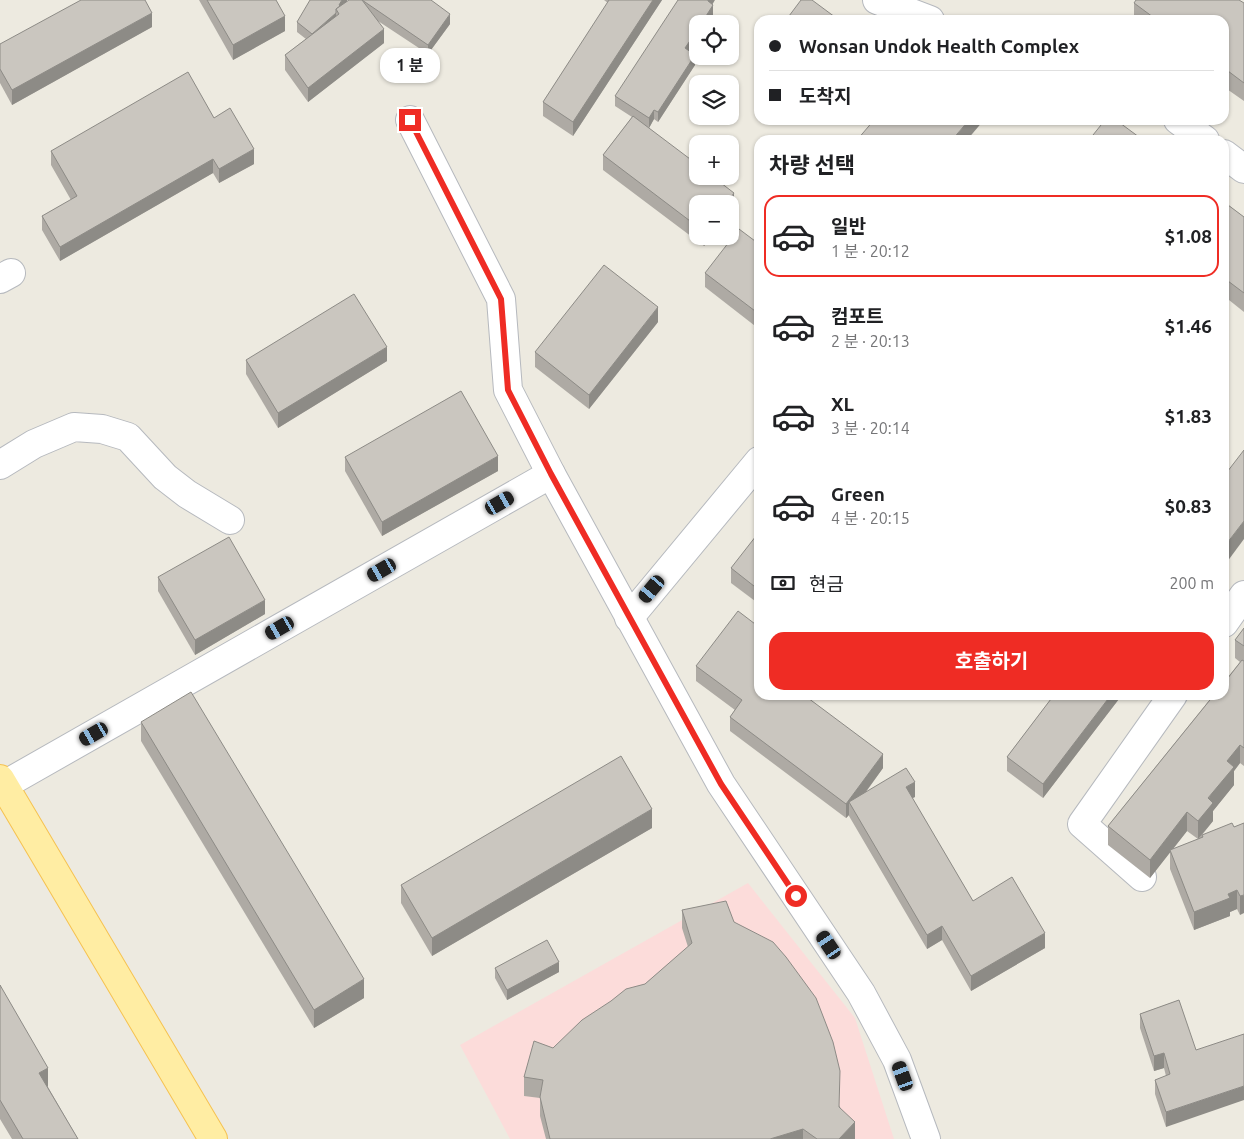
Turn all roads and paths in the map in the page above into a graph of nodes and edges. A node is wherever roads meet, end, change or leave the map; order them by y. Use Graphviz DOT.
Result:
graph roads {
  1 [pos="877,0"];
  2 [pos="917,15"];
  3 [pos="410,120"];
  4 [pos="1185,125"];
  5 [pos="1198,135"];
  6 [pos="1229,158"];
  7 [pos="1244,169"];
  8 [pos="0,464"];
  9 [pos="754,467"];
  10 [pos="551,474"];
  11 [pos="230,520"];
  12 [pos="1244,595"];
  13 [pos="1229,616"];
  14 [pos="629,618"];
  15 [pos="1169,700"];
  16 [pos="2,782"];
  17 [pos="1142,878"];
  18 [pos="214,1139"];
  19 [pos="926,1139"];
  1 -- 2 [label="street"];
  3 -- 10 [label="street"];
  4 -- 5 [label="street"];
  6 -- 7 [label="street"];
  8 -- 11 [label="street"];
  9 -- 14 [label="street"];
  10 -- 14 [label="street"];
  10 -- 16 [label="street"];
  12 -- 13 [label="street"];
  14 -- 19 [label="street"];
  15 -- 17 [label="street"];
  16 -- 18 [label="main road"];
}
